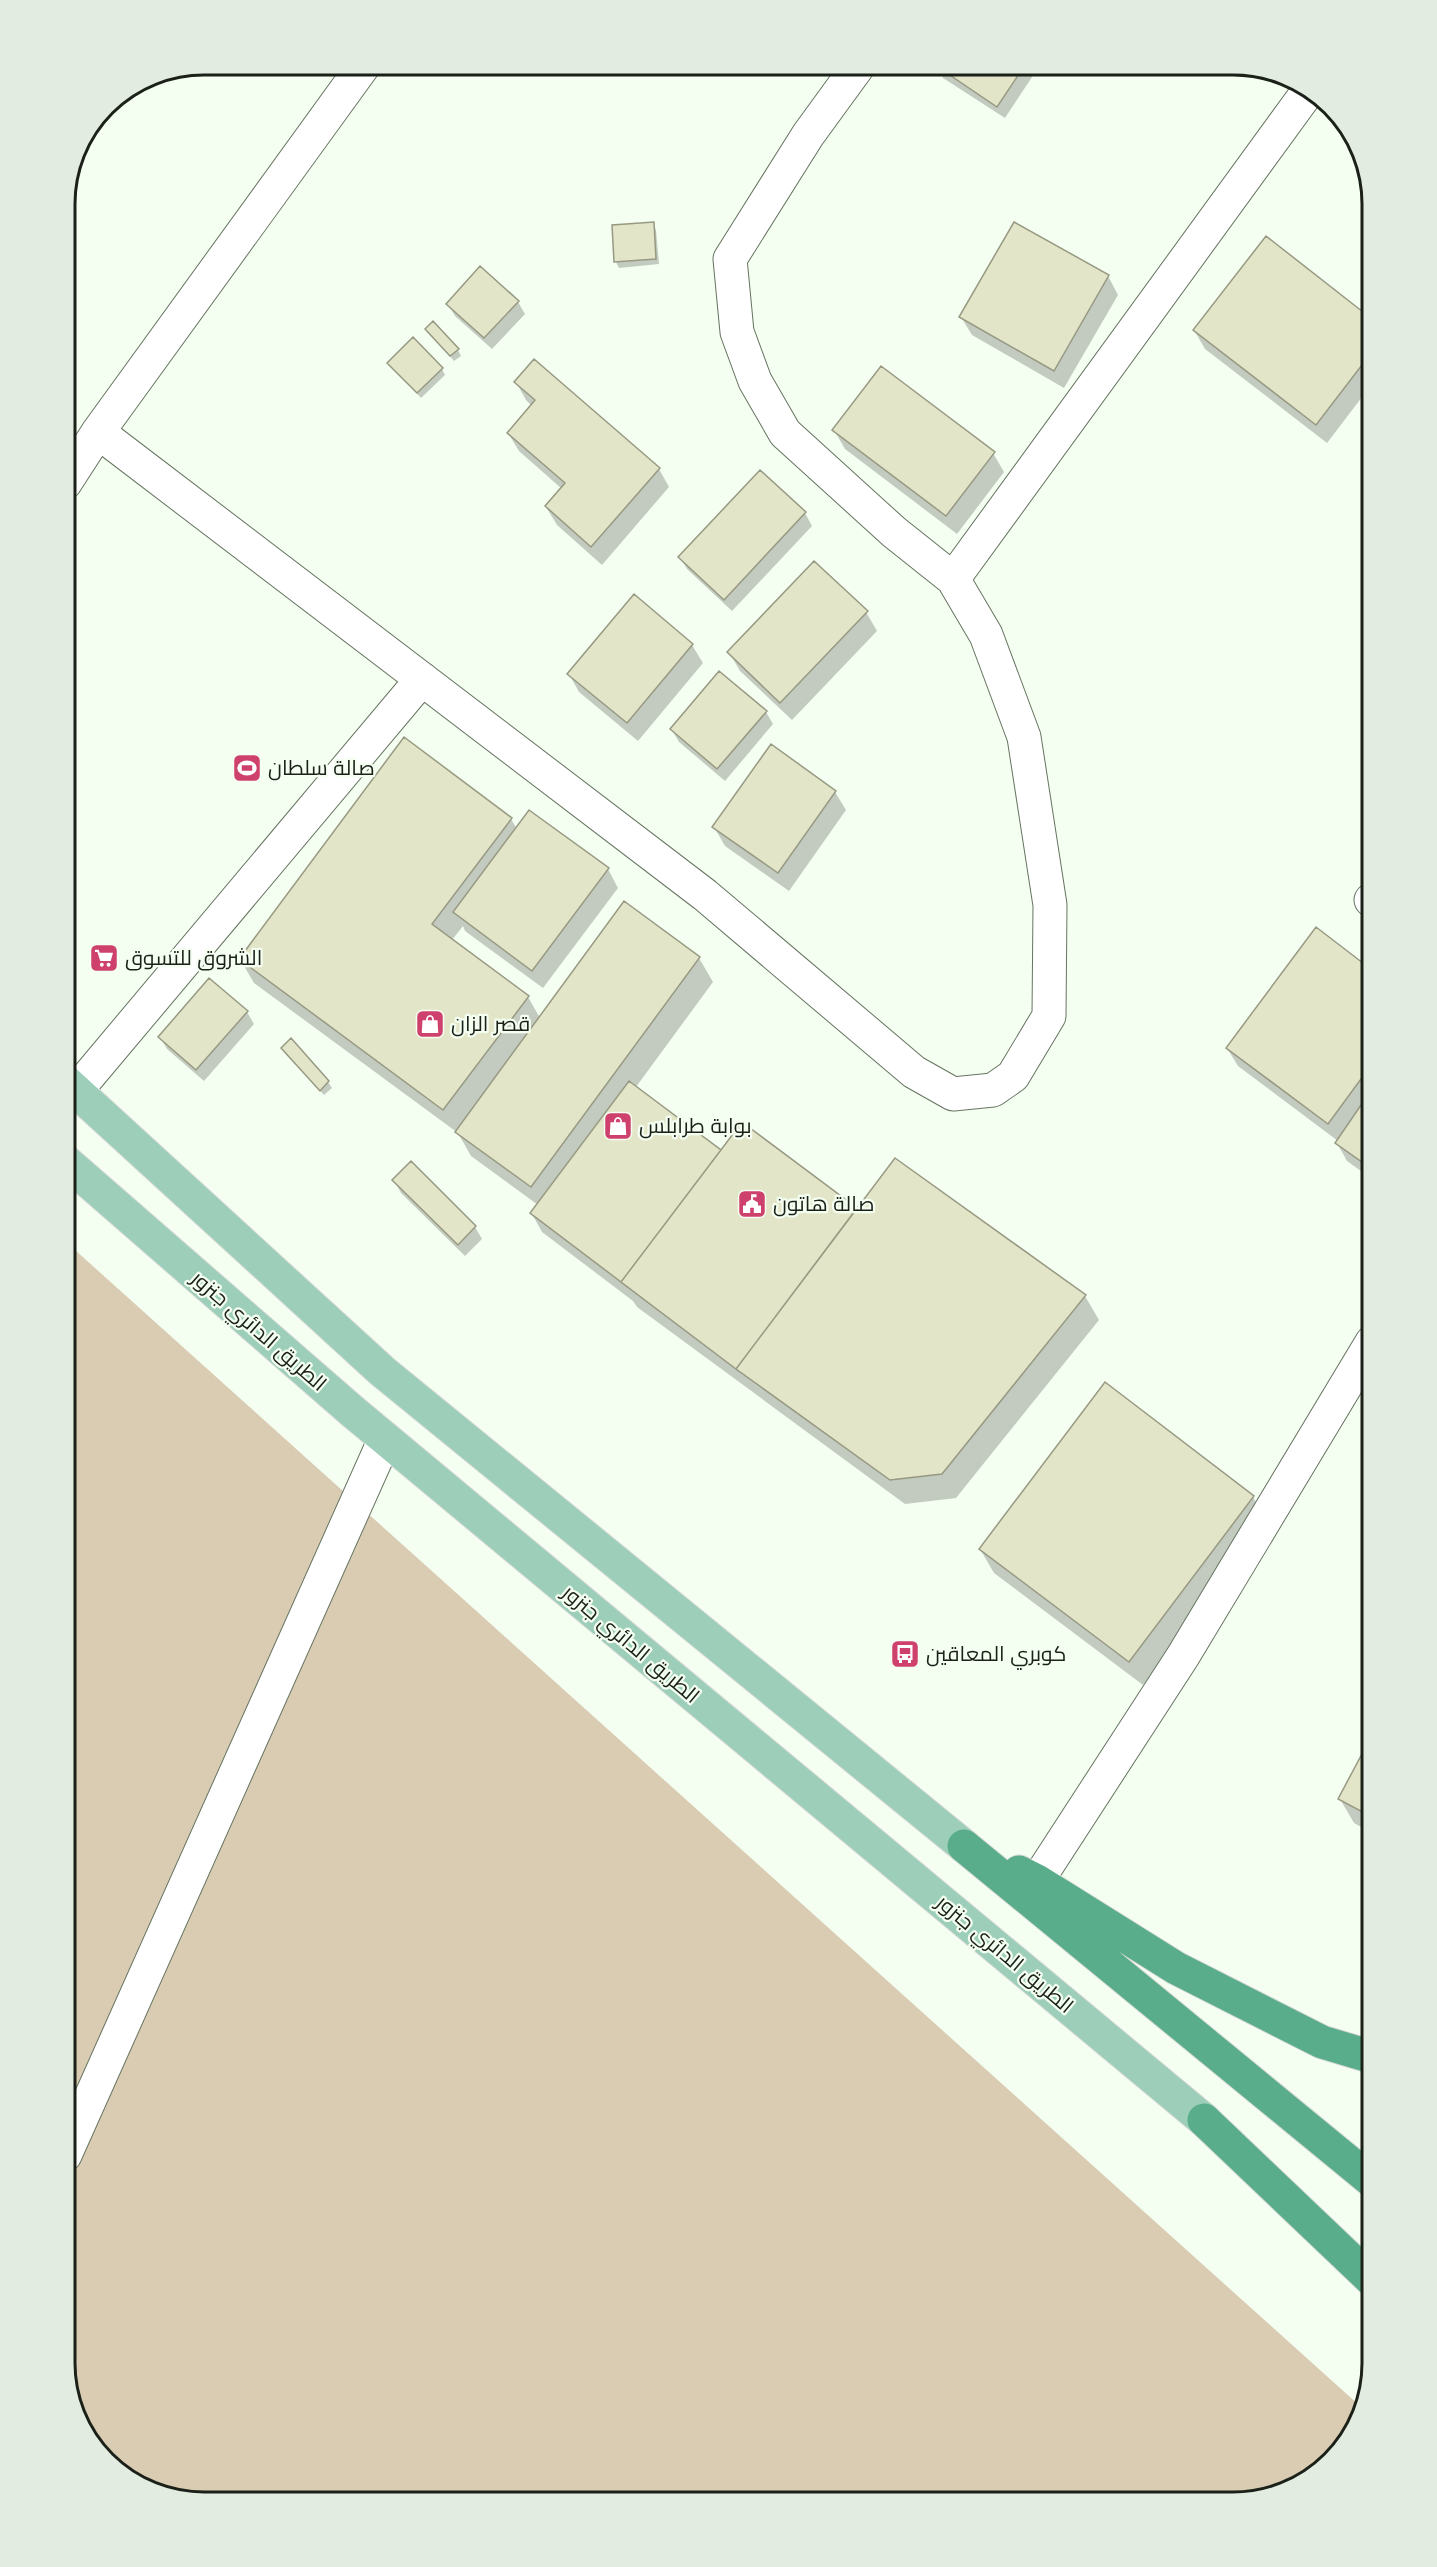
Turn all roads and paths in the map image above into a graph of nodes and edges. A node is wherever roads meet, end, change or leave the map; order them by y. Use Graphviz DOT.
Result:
graph roads {
  1 [pos="356,75"];
  2 [pos="852,75"];
  3 [pos="1304,96"];
  4 [pos="98,432"];
  5 [pos="75,468"];
  6 [pos="953,579"];
  7 [pos="422,680"];
  8 [pos="75,1080"];
  9 [pos="75,1091"];
  10 [pos="75,1170"];
  11 [pos="1362,1359"];
  12 [pos="385,1439"];
  13 [pos="964,1846"];
  14 [pos="1037,1881"];
  15 [pos="1362,2054"];
  16 [pos="1204,2120"];
  17 [pos="75,2130"];
  18 [pos="1362,2173"];
  19 [pos="1362,2244"];
  20 [pos="1362,2270"];
  1 -- 4 [label="street"];
  2 -- 6 [label="street"];
  3 -- 6 [label="street"];
  4 -- 5 [label="street"];
  4 -- 7 [label="street"];
  6 -- 7 [label="street"];
  7 -- 8 [label="street"];
  9 -- 13 [label="main road"];
  10 -- 12 [label="main road, الطريق الدائري جنزور"];
  11 -- 14 [label="street"];
  12 -- 16 [label="main road, الطريق الدائري جنزور"];
  12 -- 17 [label="street"];
  13 -- 14 [label="highway"];
  13 -- 18 [label="highway"];
  14 -- 15 [label="highway"];
  16 -- 19 [label="highway"];
  16 -- 20 [label="highway"];
}
